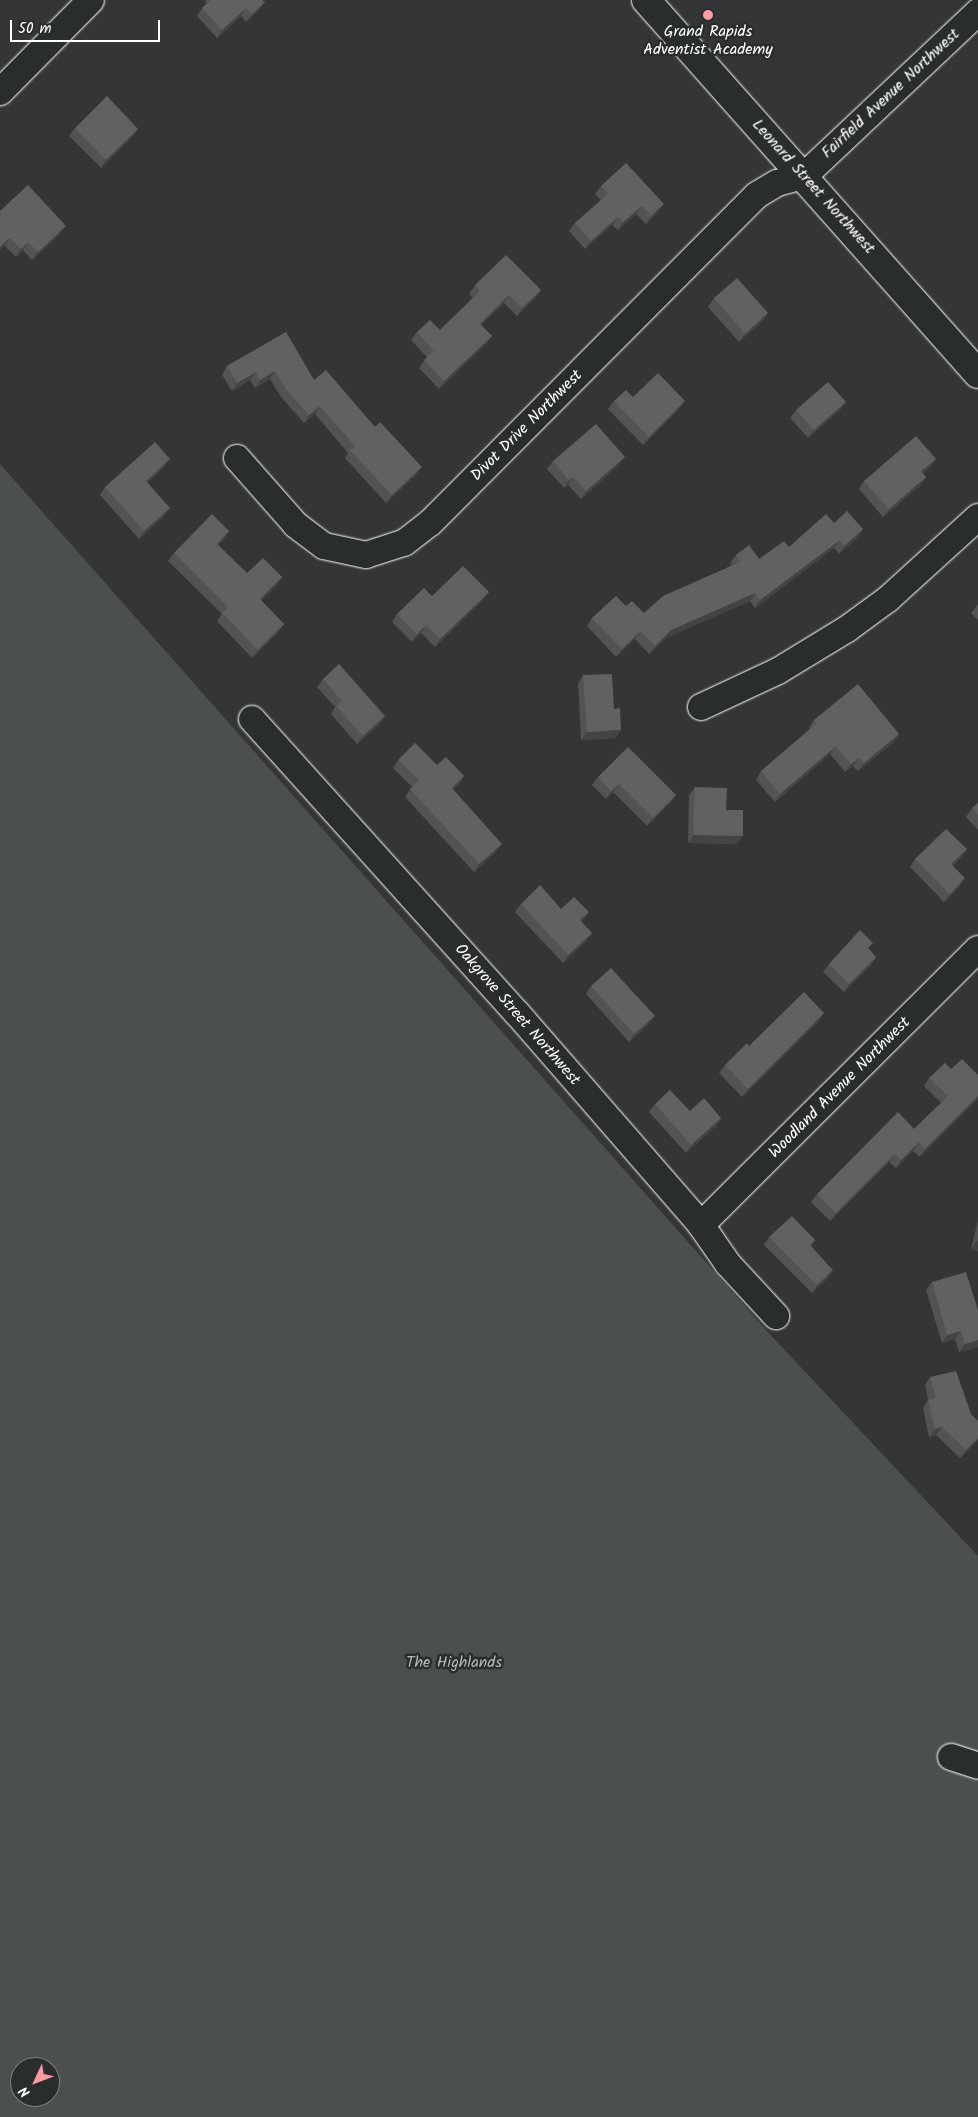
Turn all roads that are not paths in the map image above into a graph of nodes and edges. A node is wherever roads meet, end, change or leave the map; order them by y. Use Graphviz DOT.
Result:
graph roads {
  1 [pos="92,0"];
  2 [pos="646,0"];
  3 [pos="978,12"];
  4 [pos="0,92"];
  5 [pos="804,176"];
  6 [pos="978,374"];
  7 [pos="237,458"];
  8 [pos="978,517"];
  9 [pos="701,707"];
  10 [pos="252,719"];
  11 [pos="978,949"];
  12 [pos="701,1225"];
  13 [pos="776,1316"];
  14 [pos="951,1758"];
  15 [pos="978,1766"];
  1 -- 4 [label="street"];
  2 -- 5 [label="main road, Leonard Street Northwest"];
  3 -- 5 [label="street, Fairfield Avenue Northwest"];
  5 -- 6 [label="main road, Leonard Street Northwest"];
  5 -- 7 [label="street, Divot Drive Northwest"];
  8 -- 9 [label="street"];
  10 -- 12 [label="street, Oakgrove Street Northwest"];
  11 -- 12 [label="street, Woodland Avenue Northwest"];
  12 -- 13 [label="street, Oakgrove Street Northwest"];
  14 -- 15 [label="street"];
}
